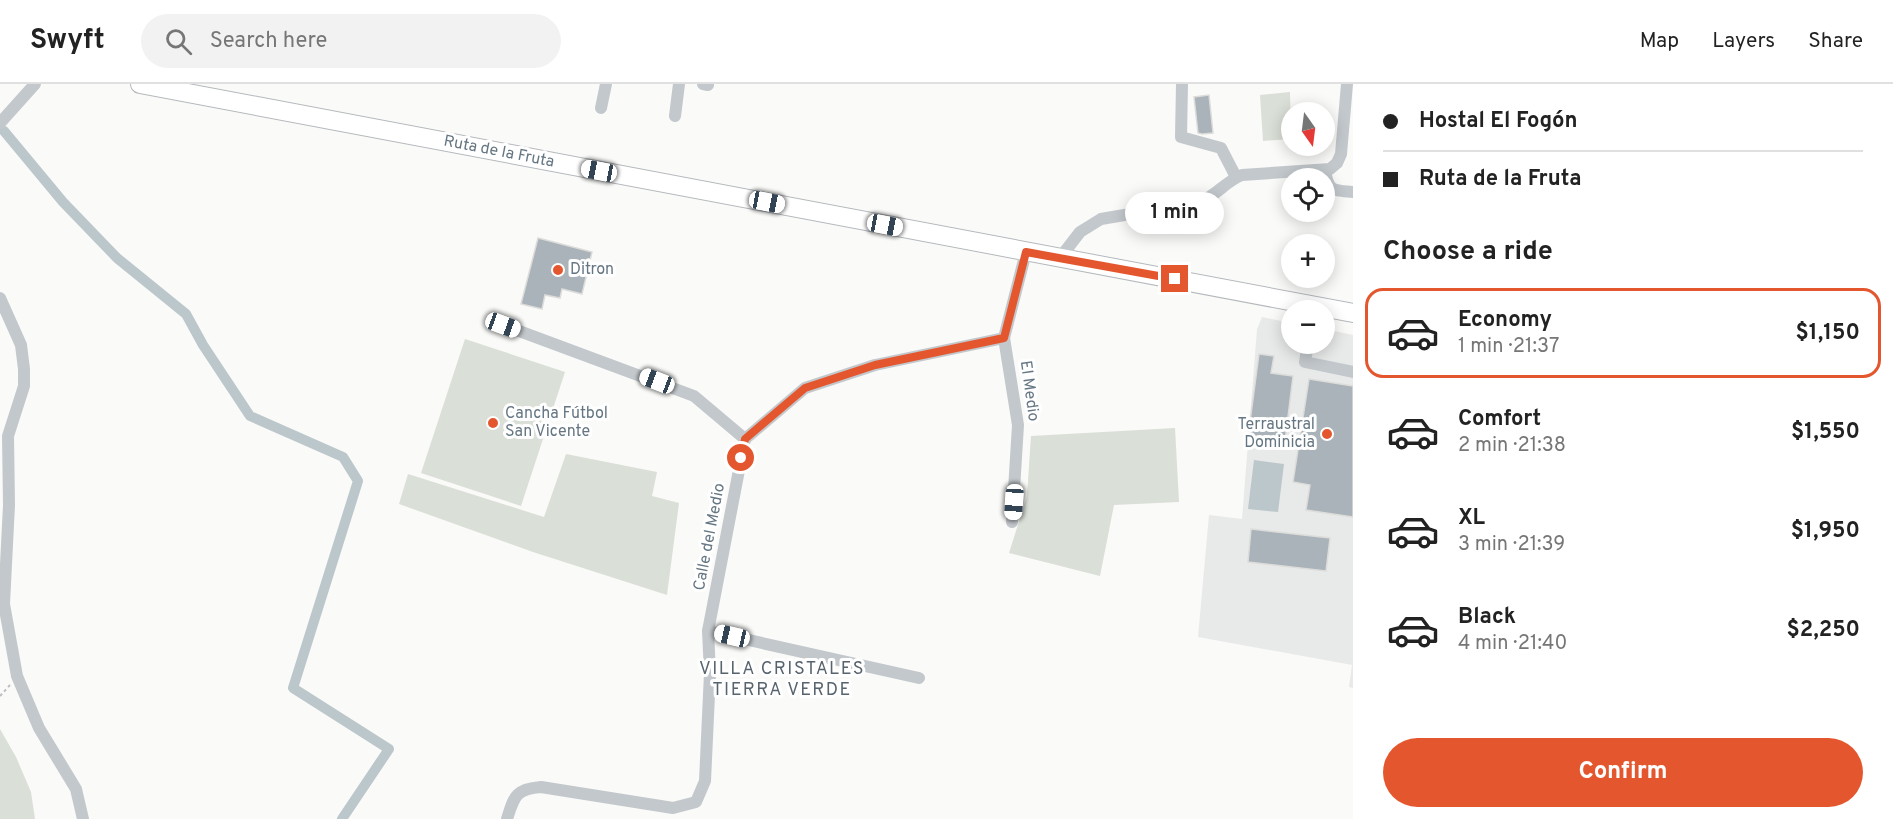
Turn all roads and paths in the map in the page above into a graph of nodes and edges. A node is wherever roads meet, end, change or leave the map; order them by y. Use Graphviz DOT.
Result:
graph roads {
  1 [pos="35,84"];
  2 [pos="140,84"];
  3 [pos="606,84"];
  4 [pos="679,84"];
  5 [pos="1182,84"];
  6 [pos="1347,84"];
  7 [pos="602,108"];
  8 [pos="675,116"];
  9 [pos="0,123"];
  10 [pos="1330,168"];
  11 [pos="1281,173"];
  12 [pos="1236,177"];
  13 [pos="1335,190"];
  14 [pos="1353,192"];
  15 [pos="1026,252"];
  16 [pos="1060,258"];
  17 [pos="0,298"];
  18 [pos="1281,302"];
  19 [pos="1335,311"];
  20 [pos="1353,313"];
  21 [pos="503,325"];
  22 [pos="1004,338"];
  23 [pos="1306,354"];
  24 [pos="1353,372"];
  25 [pos="745,439"];
  26 [pos="1012,522"];
  27 [pos="708,631"];
  28 [pos="919,678"];
  29 [pos="83,819"];
  30 [pos="507,819"];
  1 -- 9 [label="street"];
  2 -- 15 [label="highway, Ruta de la Fruta"];
  3 -- 7 [label="street"];
  4 -- 8 [label="street"];
  5 -- 12 [label="street"];
  6 -- 10 [label="street"];
  11 -- 12 [label="street"];
  12 -- 16 [label="street"];
  13 -- 14 [label="street"];
  15 -- 16 [label="highway, Ruta de la Fruta"];
  15 -- 22 [label="street"];
  16 -- 18 [label="highway, Ruta de la Fruta"];
  17 -- 29 [label="street"];
  19 -- 20 [label="highway, Ruta de la Fruta"];
  21 -- 25 [label="street"];
  22 -- 25 [label="street"];
  22 -- 26 [label="street, El Medio"];
  23 -- 24 [label="street"];
  25 -- 27 [label="street, Calle del Medio"];
  27 -- 28 [label="street"];
  27 -- 30 [label="street, Calle del Medio"];
}
